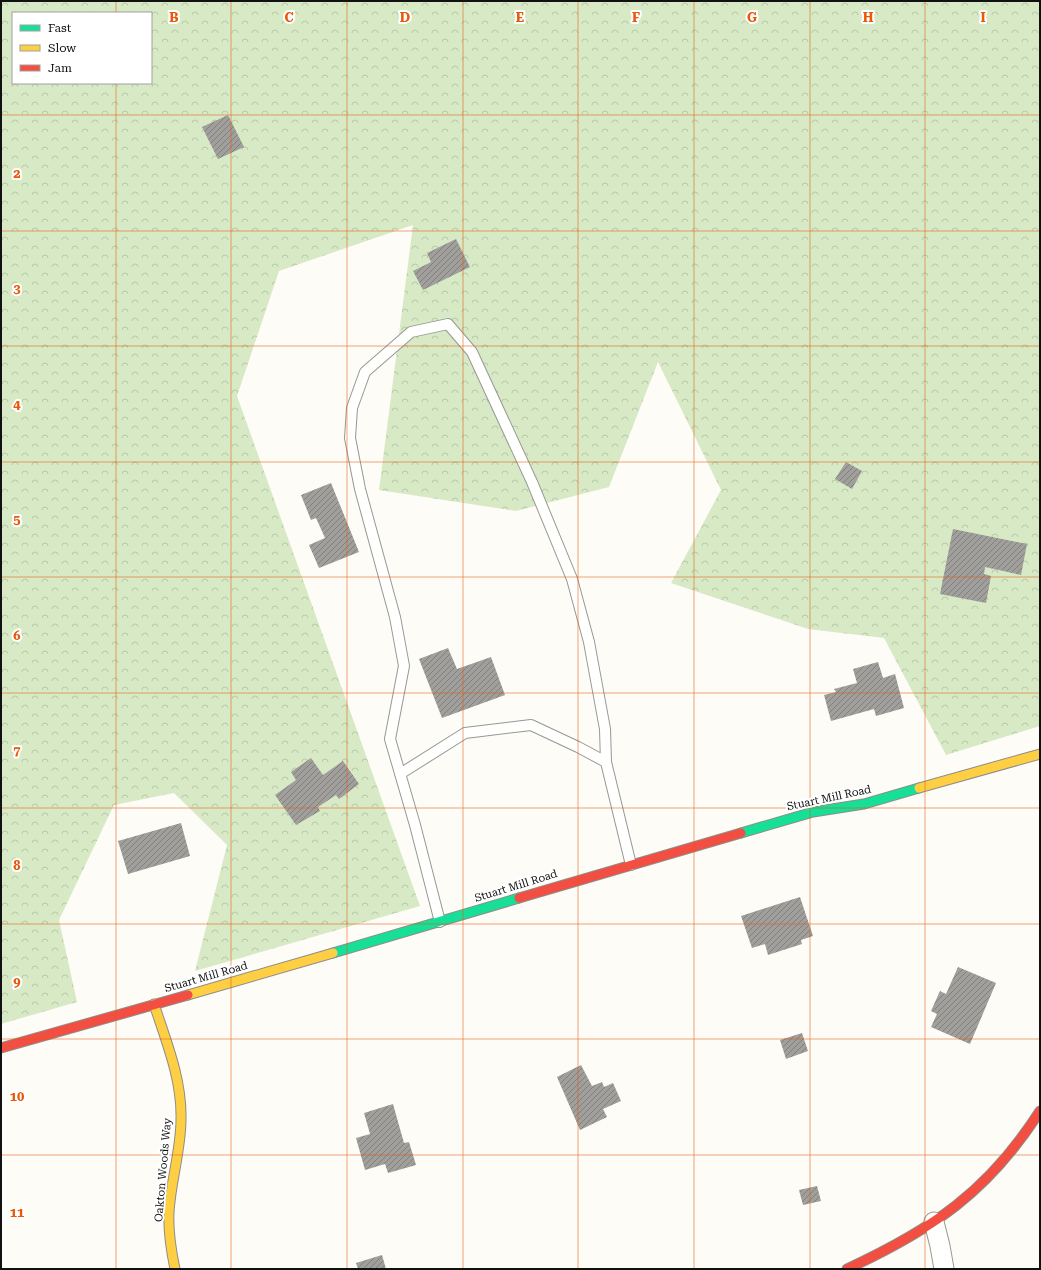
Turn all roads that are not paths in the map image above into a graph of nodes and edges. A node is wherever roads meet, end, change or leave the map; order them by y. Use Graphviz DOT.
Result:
graph roads {
  1 [pos="1040,754"];
  2 [pos="606,762"];
  3 [pos="400,774"];
  4 [pos="631,865"];
  5 [pos="440,922"];
  6 [pos="154,1004"];
  7 [pos="1,1048"];
  8 [pos="1040,1111"];
  9 [pos="934,1222"];
  10 [pos="175,1269"];
  11 [pos="847,1269"];
  12 [pos="944,1269"];
  1 -- 4 [label="main road, Stuart Mill Road"];
  2 -- 3 [label="lane"];
  2 -- 3 [label="lane"];
  2 -- 4 [label="lane"];
  3 -- 5 [label="lane"];
  4 -- 5 [label="main road, Stuart Mill Road"];
  5 -- 6 [label="main road, Stuart Mill Road"];
  6 -- 7 [label="main road, Stuart Mill Road"];
  6 -- 10 [label="main road, Oakton Woods Way"];
  8 -- 9 [label="main road"];
  9 -- 11 [label="main road"];
  9 -- 12 [label="street"];
}
